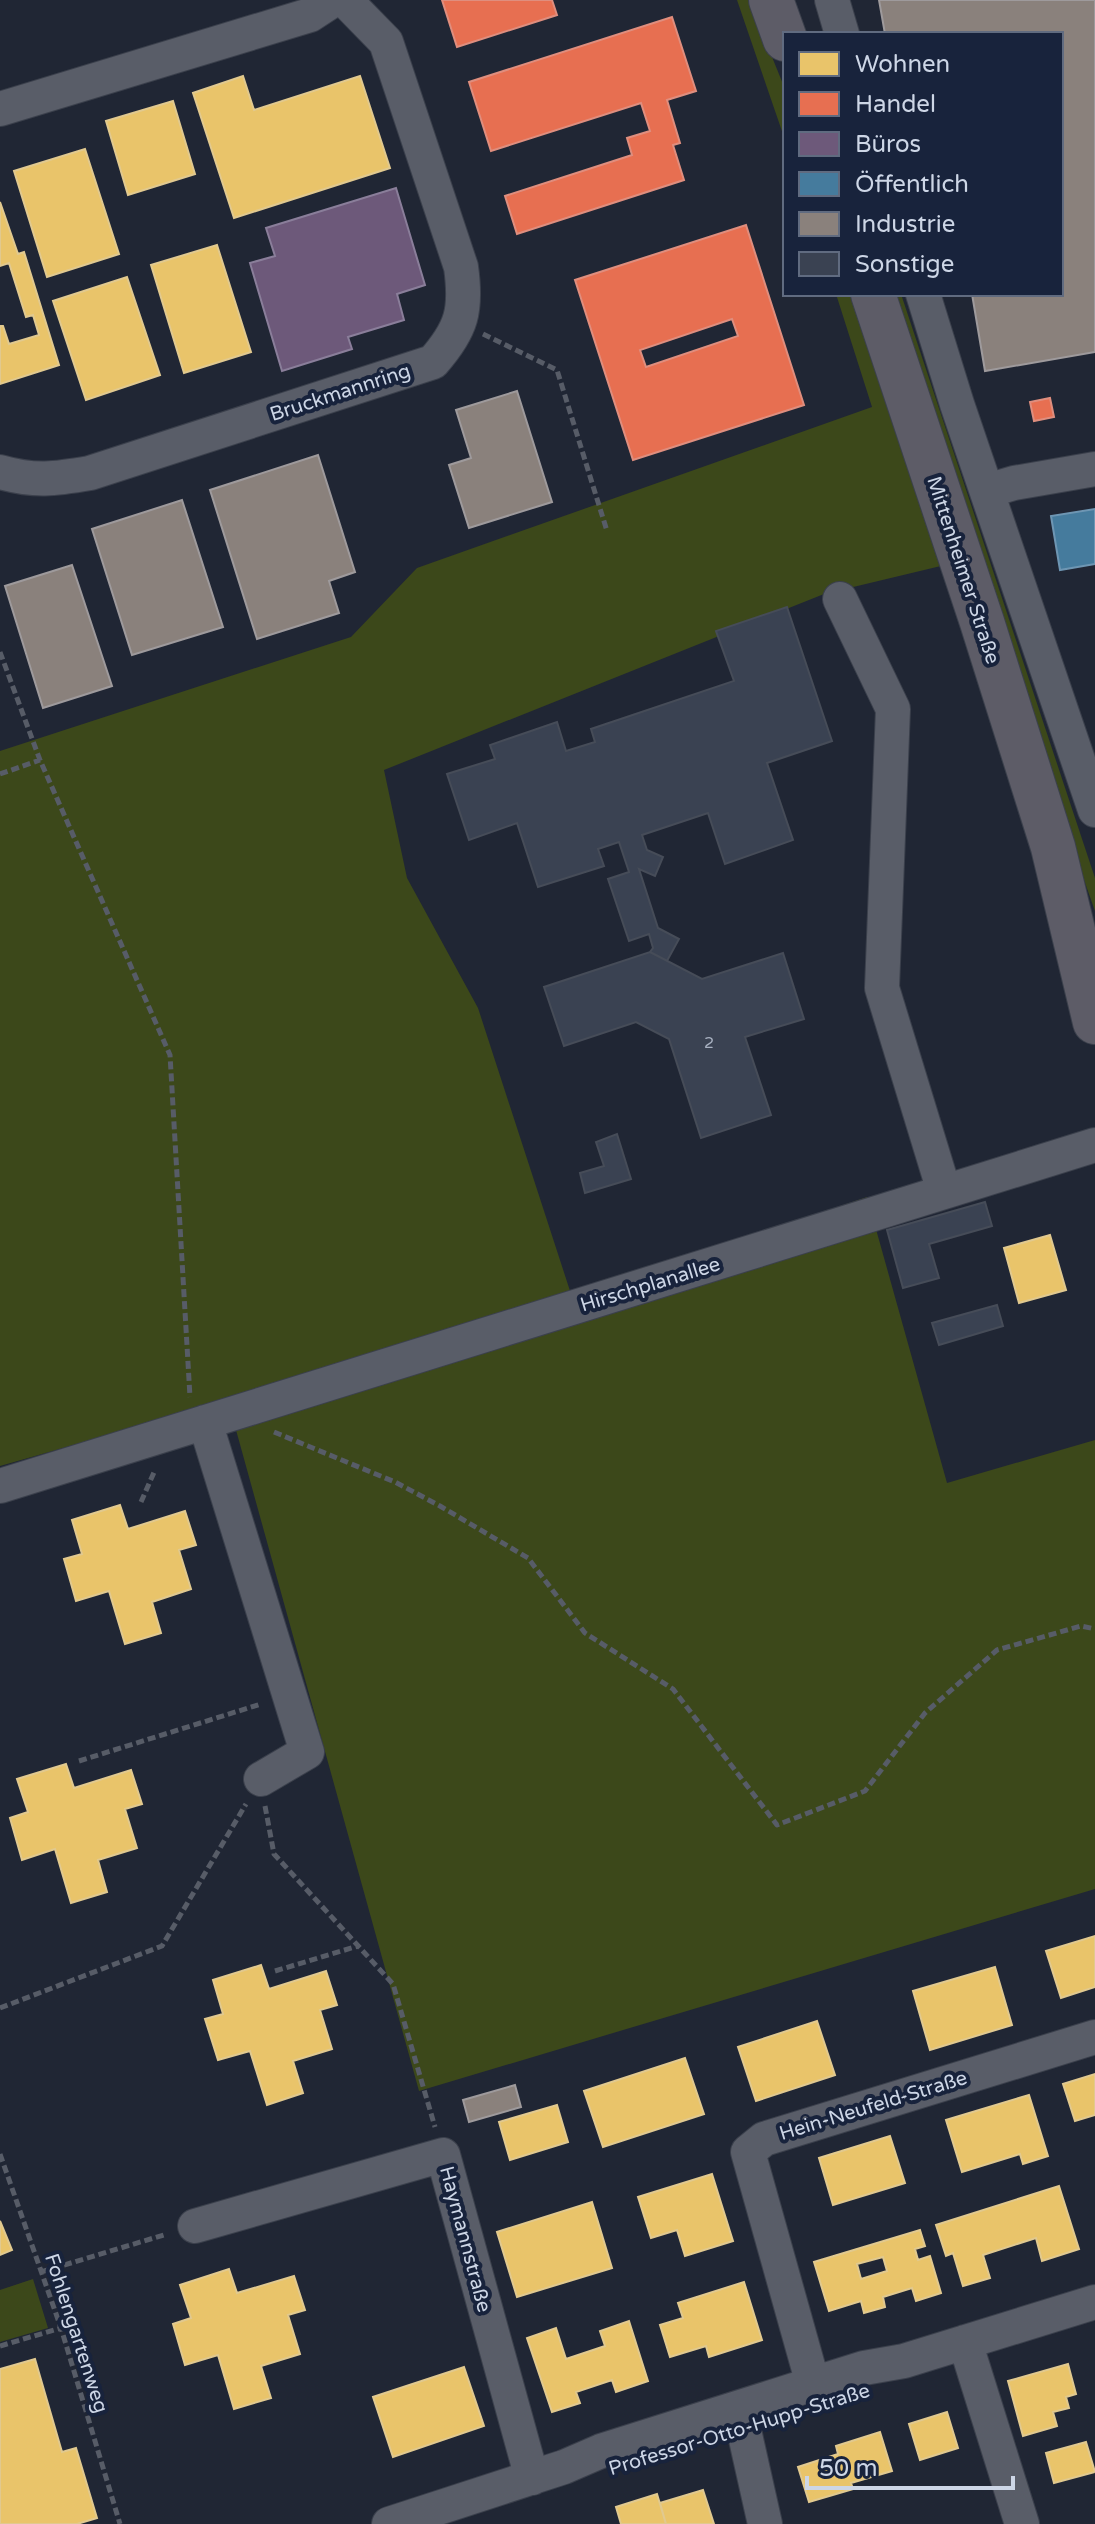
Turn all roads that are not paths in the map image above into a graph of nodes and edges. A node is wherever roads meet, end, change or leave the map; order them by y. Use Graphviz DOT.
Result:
graph roads {
  1 [pos="333,0"];
  2 [pos="345,0"];
  3 [pos="771,0"];
  4 [pos="832,0"];
  5 [pos="841,32"];
  6 [pos="783,33"];
  7 [pos="0,109"];
  8 [pos="874,296"];
  9 [pos="924,296"];
  10 [pos="1095,469"];
  11 [pos="0,472"];
  12 [pos="987,491"];
  13 [pos="840,599"];
  14 [pos="1095,810"];
  15 [pos="1053,847"];
  16 [pos="1095,949"];
  17 [pos="1095,1022"];
  18 [pos="1095,1145"];
  19 [pos="944,1191"];
  20 [pos="198,1424"];
  21 [pos="0,1486"];
  22 [pos="261,1779"];
  23 [pos="1095,2037"];
  24 [pos="195,2226"];
  25 [pos="1095,2302"];
  26 [pos="965,2342"];
  27 [pos="904,2361"];
  28 [pos="813,2384"];
  29 [pos="742,2419"];
  30 [pos="532,2478"];
  31 [pos="389,2524"];
  32 [pos="765,2524"];
  33 [pos="1022,2524"];
  1 -- 7 [label="street"];
  2 -- 11 [label="street, Bruckmannring"];
  3 -- 6 [label="main road"];
  4 -- 5 [label="street"];
  8 -- 15 [label="main road, Mittenheimer Straße"];
  9 -- 12 [label="street"];
  10 -- 12 [label="street"];
  12 -- 14 [label="street"];
  13 -- 19 [label="street"];
  15 -- 16 [label="main road, Mittenheimer Straße"];
  15 -- 17 [label="main road, Mittenheimer Straße"];
  18 -- 19 [label="street, Hirschplanallee"];
  19 -- 20 [label="street, Hirschplanallee"];
  20 -- 21 [label="street, Hirschplanallee"];
  20 -- 22 [label="street"];
  23 -- 28 [label="street, Hein-Neufeld-Straße"];
  24 -- 30 [label="street, Haymannstraße"];
  25 -- 26 [label="street, Professor-Otto-Hupp-Straße"];
  26 -- 27 [label="street, Professor-Otto-Hupp-Straße"];
  26 -- 33 [label="street"];
  27 -- 28 [label="street, Professor-Otto-Hupp-Straße"];
  27 -- 29 [label="street, Professor-Otto-Hupp-Straße"];
  28 -- 29 [label="street, Professor-Otto-Hupp-Straße"];
  29 -- 30 [label="street, Professor-Otto-Hupp-Straße"];
  29 -- 32 [label="street"];
  30 -- 31 [label="street, Professor-Otto-Hupp-Straße"];
}
